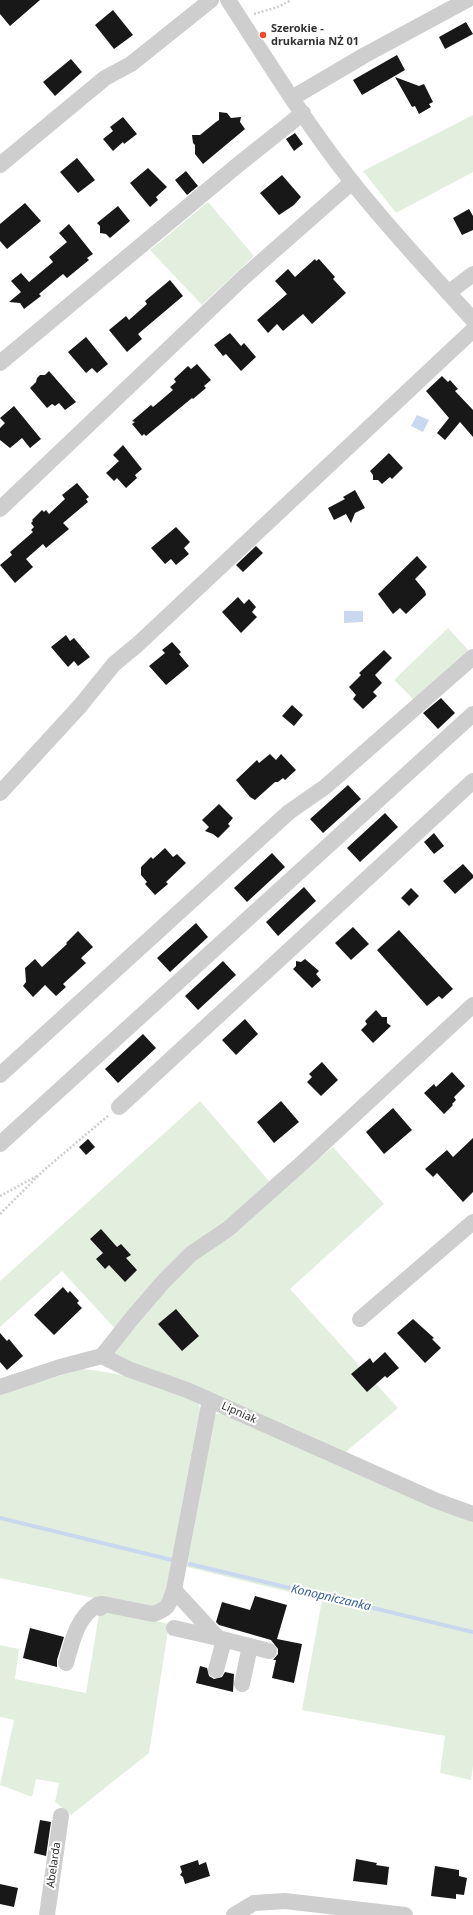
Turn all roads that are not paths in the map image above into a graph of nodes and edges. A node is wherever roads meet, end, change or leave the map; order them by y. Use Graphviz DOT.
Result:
graph roads {
  1 [pos="211,0"];
  2 [pos="228,0"];
  3 [pos="467,0"];
  4 [pos="292,98"];
  5 [pos="303,113"];
  6 [pos="0,165"];
  7 [pos="352,182"];
  8 [pos="473,274"];
  9 [pos="448,293"];
  10 [pos="473,320"];
  11 [pos="473,330"];
  12 [pos="0,363"];
  13 [pos="0,509"];
  14 [pos="473,657"];
  15 [pos="473,714"];
  16 [pos="473,781"];
  17 [pos="0,793"];
  18 [pos="473,1005"];
  19 [pos="0,1075"];
  20 [pos="119,1107"];
  21 [pos="0,1144"];
  22 [pos="473,1222"];
  23 [pos="360,1320"];
  24 [pos="102,1356"];
  25 [pos="0,1387"];
  26 [pos="210,1400"];
  27 [pos="473,1514"];
  28 [pos="174,1590"];
  29 [pos="174,1628"];
  30 [pos="221,1639"];
  31 [pos="250,1646"];
  32 [pos="269,1651"];
  33 [pos="66,1663"];
  34 [pos="216,1670"];
  35 [pos="242,1684"];
  36 [pos="61,1816"];
  37 [pos="47,1915"];
  38 [pos="234,1915"];
  39 [pos="405,1915"];
  1 -- 6 [label="street"];
  2 -- 4 [label="street"];
  3 -- 4 [label="street"];
  4 -- 5 [label="street"];
  5 -- 7 [label="street"];
  5 -- 12 [label="street"];
  7 -- 9 [label="street"];
  7 -- 13 [label="street"];
  8 -- 9 [label="street"];
  9 -- 10 [label="street"];
  11 -- 17 [label="street"];
  14 -- 19 [label="street"];
  15 -- 21 [label="street"];
  16 -- 20 [label="street"];
  18 -- 24 [label="street"];
  22 -- 23 [label="street"];
  24 -- 25 [label="street"];
  24 -- 26 [label="street, Lipniak"];
  26 -- 27 [label="street, Lipniak"];
  26 -- 28 [label="street"];
  28 -- 30 [label="street"];
  28 -- 33 [label="street"];
  29 -- 30 [label="street"];
  30 -- 31 [label="street"];
  30 -- 34 [label="street"];
  31 -- 32 [label="street"];
  31 -- 35 [label="street"];
  36 -- 37 [label="street, Abelarda"];
  38 -- 39 [label="street"];
}
